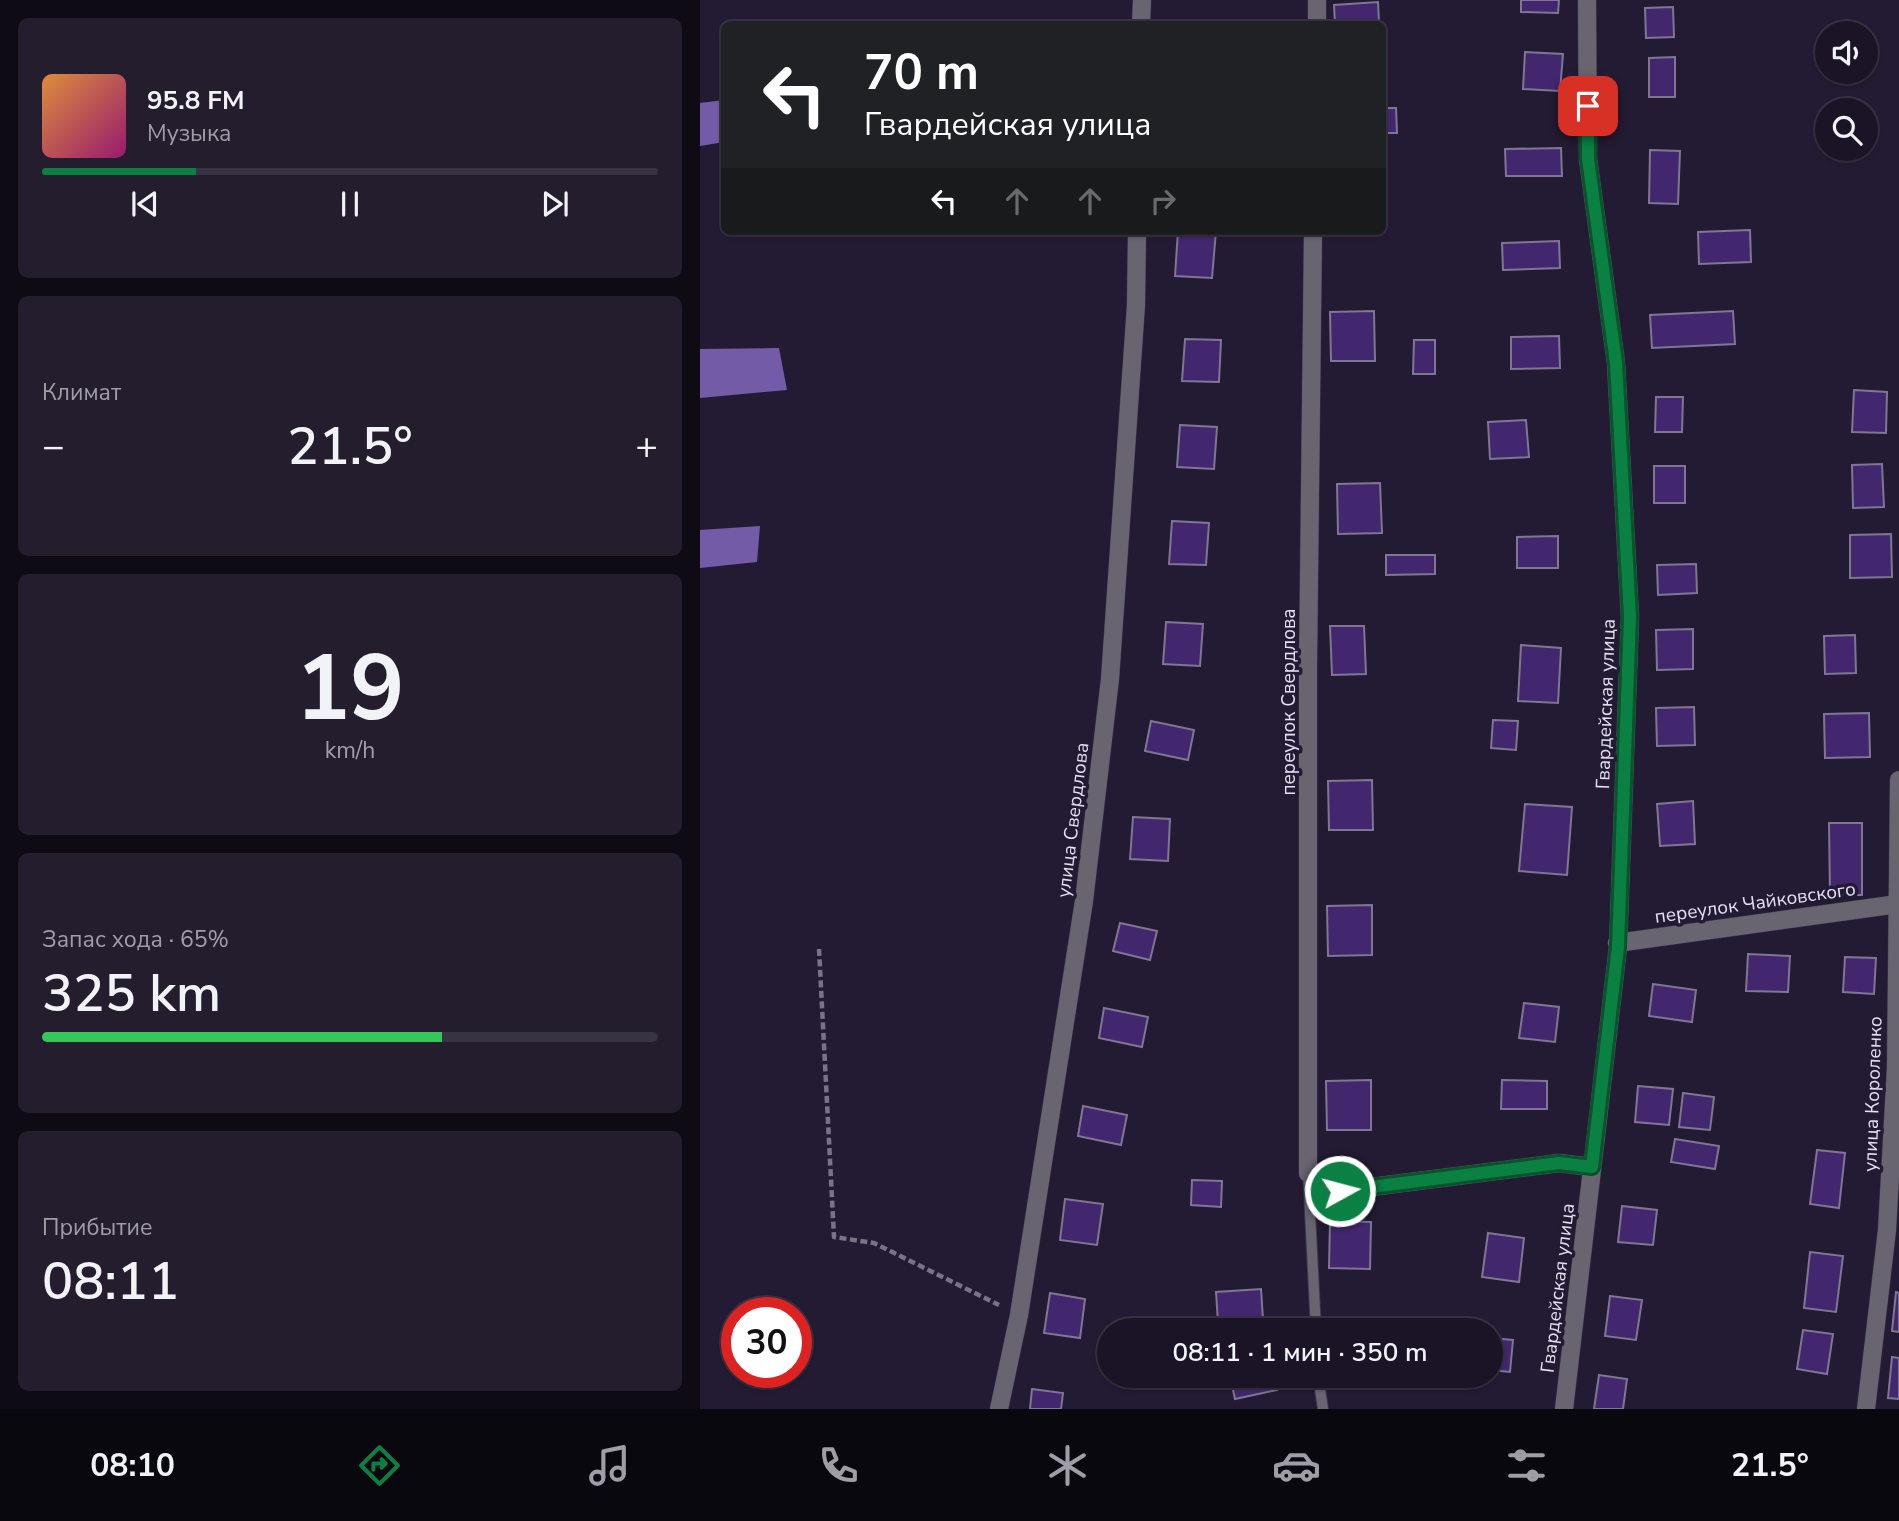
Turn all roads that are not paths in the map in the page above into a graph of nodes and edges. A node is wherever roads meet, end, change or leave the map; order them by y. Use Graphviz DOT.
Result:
graph roads {
  1 [pos="1142,0"];
  2 [pos="1317,0"];
  3 [pos="1587,0"];
  4 [pos="1141,21"];
  5 [pos="1317,21"];
  6 [pos="1138,235"];
  7 [pos="1313,235"];
  8 [pos="1899,780"];
  9 [pos="1898,904"];
  10 [pos="1618,943"];
  11 [pos="1592,1167"];
  12 [pos="1308,1173"];
  13 [pos="1315,1318"];
  14 [pos="1320,1388"];
  15 [pos="999,1409"];
  16 [pos="1323,1409"];
  17 [pos="1564,1409"];
  18 [pos="1866,1409"];
  1 -- 4 [label="street"];
  2 -- 5 [label="street"];
  3 -- 10 [label="street, Гвардейская улица"];
  6 -- 15 [label="street, улица Свердлова"];
  7 -- 12 [label="street, переулок Свердлова"];
  8 -- 9 [label="street, улица Короленко"];
  9 -- 10 [label="street, переулок Чайковского"];
  9 -- 18 [label="street, улица Короленко"];
  10 -- 11 [label="street, Гвардейская улица"];
  11 -- 12 [label="street"];
  11 -- 17 [label="street, Гвардейская улица"];
  12 -- 13 [label="lane"];
  14 -- 16 [label="lane"];
}
